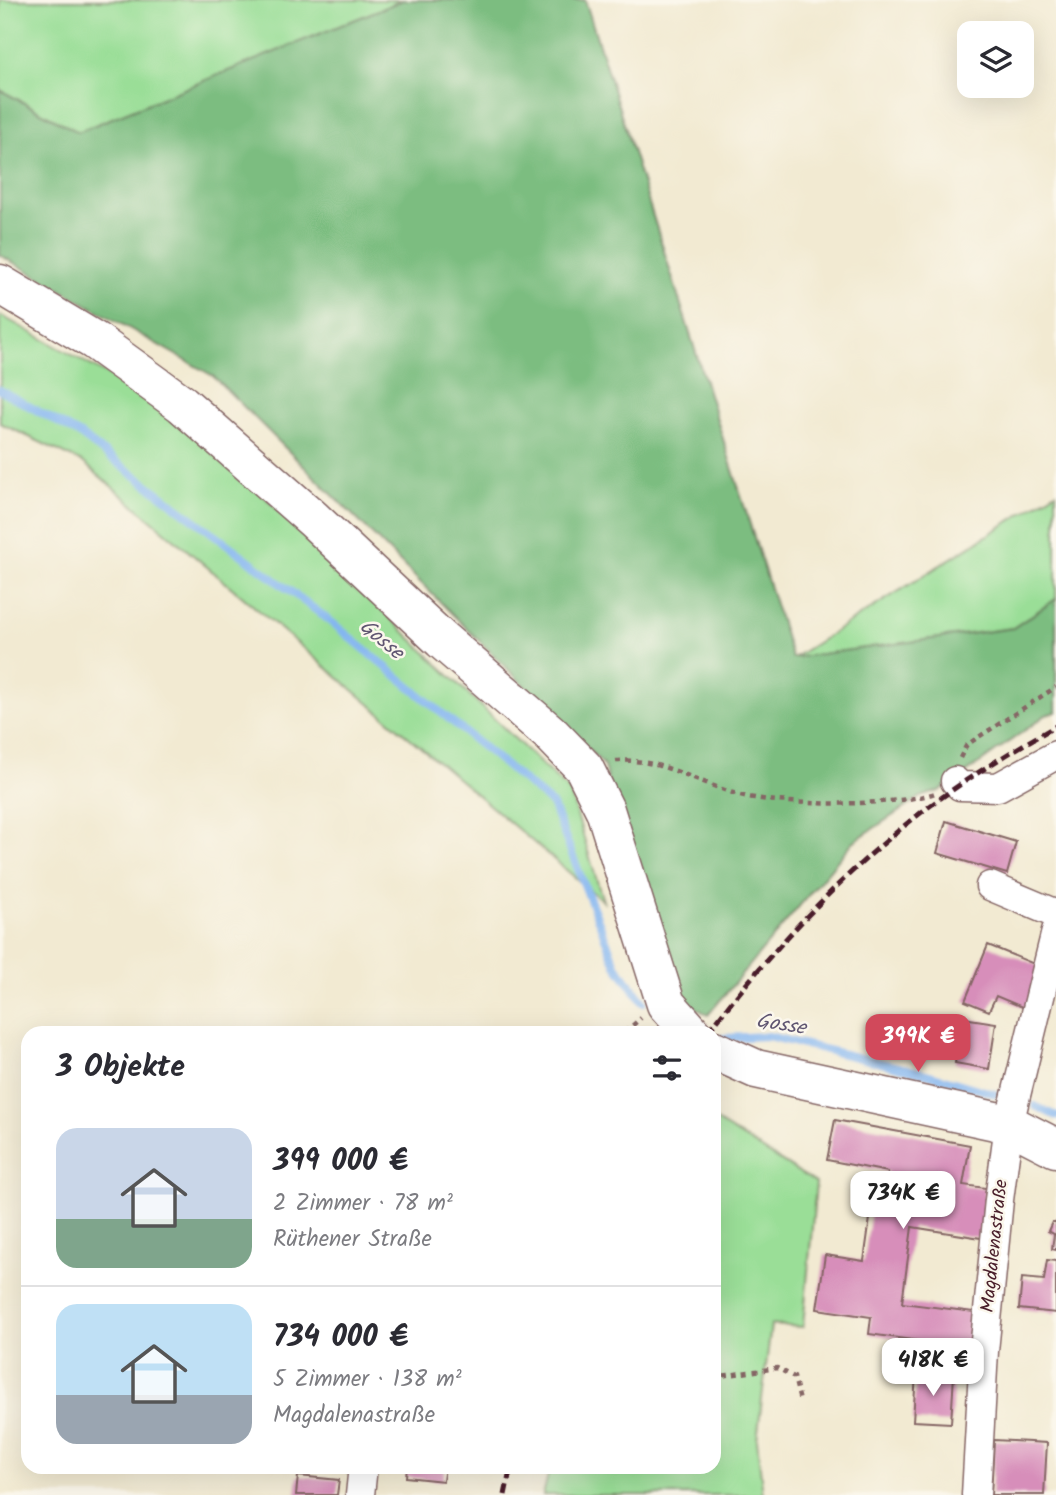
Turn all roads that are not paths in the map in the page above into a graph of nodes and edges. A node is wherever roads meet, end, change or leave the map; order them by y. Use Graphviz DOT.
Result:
graph roads {
  1 [pos="0,284"];
  2 [pos="1056,755"];
  3 [pos="955,781"];
  4 [pos="990,886"];
  5 [pos="1056,914"];
  6 [pos="1056,931"];
  7 [pos="686,1026"];
  8 [pos="721,1053"];
  9 [pos="1009,1124"];
  10 [pos="1056,1148"];
  11 [pos="362,1474"];
  12 [pos="359,1495"];
  13 [pos="976,1495"];
  1 -- 7 [label="street"];
  2 -- 3 [label="street"];
  4 -- 5 [label="street"];
  6 -- 9 [label="street, Magdalenastraße"];
  8 -- 9 [label="street"];
  9 -- 10 [label="street"];
  9 -- 13 [label="street, Magdalenastraße"];
  11 -- 12 [label="street"];
}
